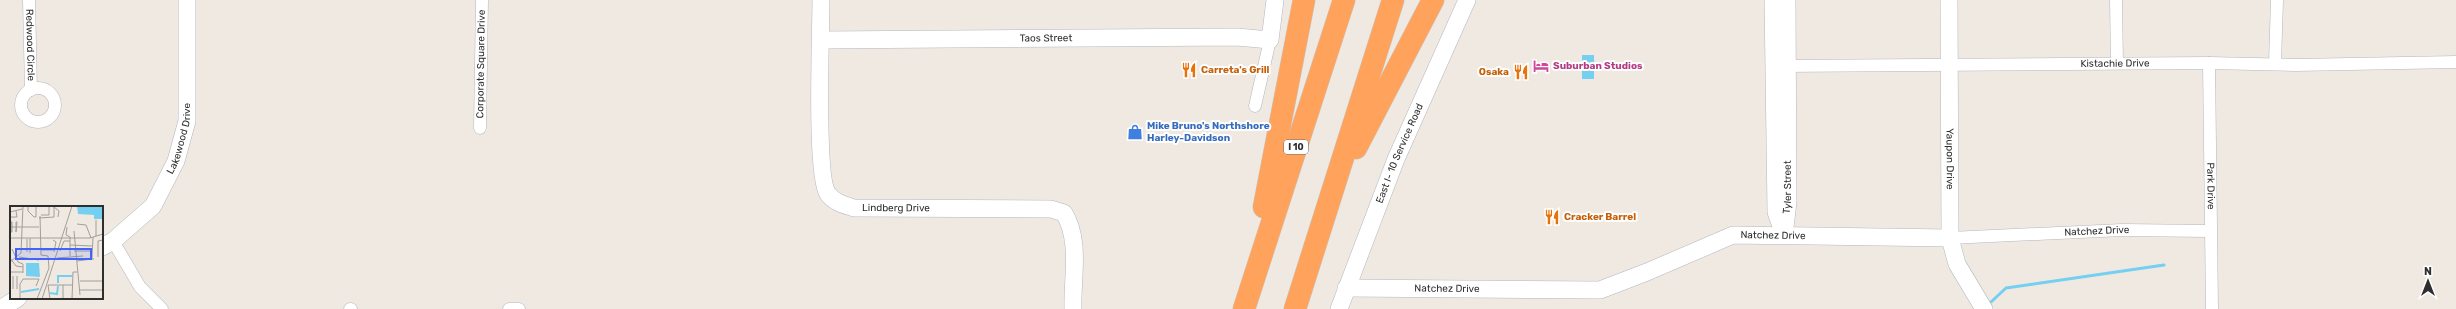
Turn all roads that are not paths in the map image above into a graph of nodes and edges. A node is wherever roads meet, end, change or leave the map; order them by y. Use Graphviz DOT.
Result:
graph roads {
  1 [pos="29,0"];
  2 [pos="187,0"];
  3 [pos="482,0"];
  4 [pos="821,0"];
  5 [pos="1275,0"];
  6 [pos="1304,0"];
  7 [pos="1344,0"];
  8 [pos="1393,0"];
  9 [pos="1433,0"];
  10 [pos="1467,0"];
  11 [pos="1773,0"];
  12 [pos="1787,0"];
  13 [pos="1950,0"];
  14 [pos="2116,0"];
  15 [pos="2277,0"];
  16 [pos="821,40"];
  17 [pos="1270,40"];
  18 [pos="2456,62"];
  19 [pos="2117,63"];
  20 [pos="2209,63"];
  21 [pos="2275,63"];
  22 [pos="1950,65"];
  23 [pos="1780,66"];
  24 [pos="31,90"];
  25 [pos="1255,106"];
  26 [pos="480,128"];
  27 [pos="1329,201"];
  28 [pos="2210,231"];
  29 [pos="1784,235"];
  30 [pos="1950,238"];
  31 [pos="108,244"];
  32 [pos="1346,288"];
  33 [pos="16,299"];
  34 [pos="1246,302"];
  35 [pos="0,309"];
  36 [pos="162,309"];
  37 [pos="508,309"];
  38 [pos="519,309"];
  39 [pos="1073,309"];
  40 [pos="1296,309"];
  41 [pos="1339,309"];
  42 [pos="1984,309"];
  43 [pos="2212,309"];
  1 -- 24 [label="street, Redwood Circle"];
  2 -- 31 [label="street, Lakewood Drive"];
  3 -- 26 [label="street, Corporate Square Drive"];
  4 -- 16 [label="street, Lindberg Drive"];
  5 -- 17 [label="street"];
  6 -- 34 [label="highway"];
  7 -- 34 [label="highway, I 10"];
  8 -- 27 [label="highway"];
  9 -- 27 [label="highway"];
  10 -- 32 [label="street, East I- 10 Service Road"];
  11 -- 23 [label="street, Tyler Street"];
  12 -- 23 [label="street, Tyler Street"];
  13 -- 22 [label="street, Yaupon Drive"];
  14 -- 19 [label="street"];
  15 -- 21 [label="street"];
  16 -- 17 [label="street, Taos Street"];
  16 -- 39 [label="street, Lindberg Drive"];
  17 -- 25 [label="street"];
  18 -- 21 [label="street, Kistachie Drive"];
  19 -- 20 [label="street, Kistachie Drive"];
  19 -- 22 [label="street, Kistachie Drive"];
  20 -- 21 [label="street, Kistachie Drive"];
  20 -- 28 [label="street, Park Drive"];
  22 -- 23 [label="street, Kistachie Drive"];
  22 -- 30 [label="street, Yaupon Drive"];
  23 -- 29 [label="street, Tyler Street"];
  27 -- 40 [label="highway"];
  28 -- 30 [label="street, Natchez Drive"];
  28 -- 43 [label="street, Park Drive"];
  29 -- 30 [label="street, Natchez Drive"];
  29 -- 32 [label="street, Natchez Drive"];
  30 -- 42 [label="street, Yaupon Drive"];
  31 -- 36 [label="street"];
  32 -- 41 [label="street, East I- 10 Service Road"];
  33 -- 35 [label="street"];
  37 -- 38 [label="street"];
}
